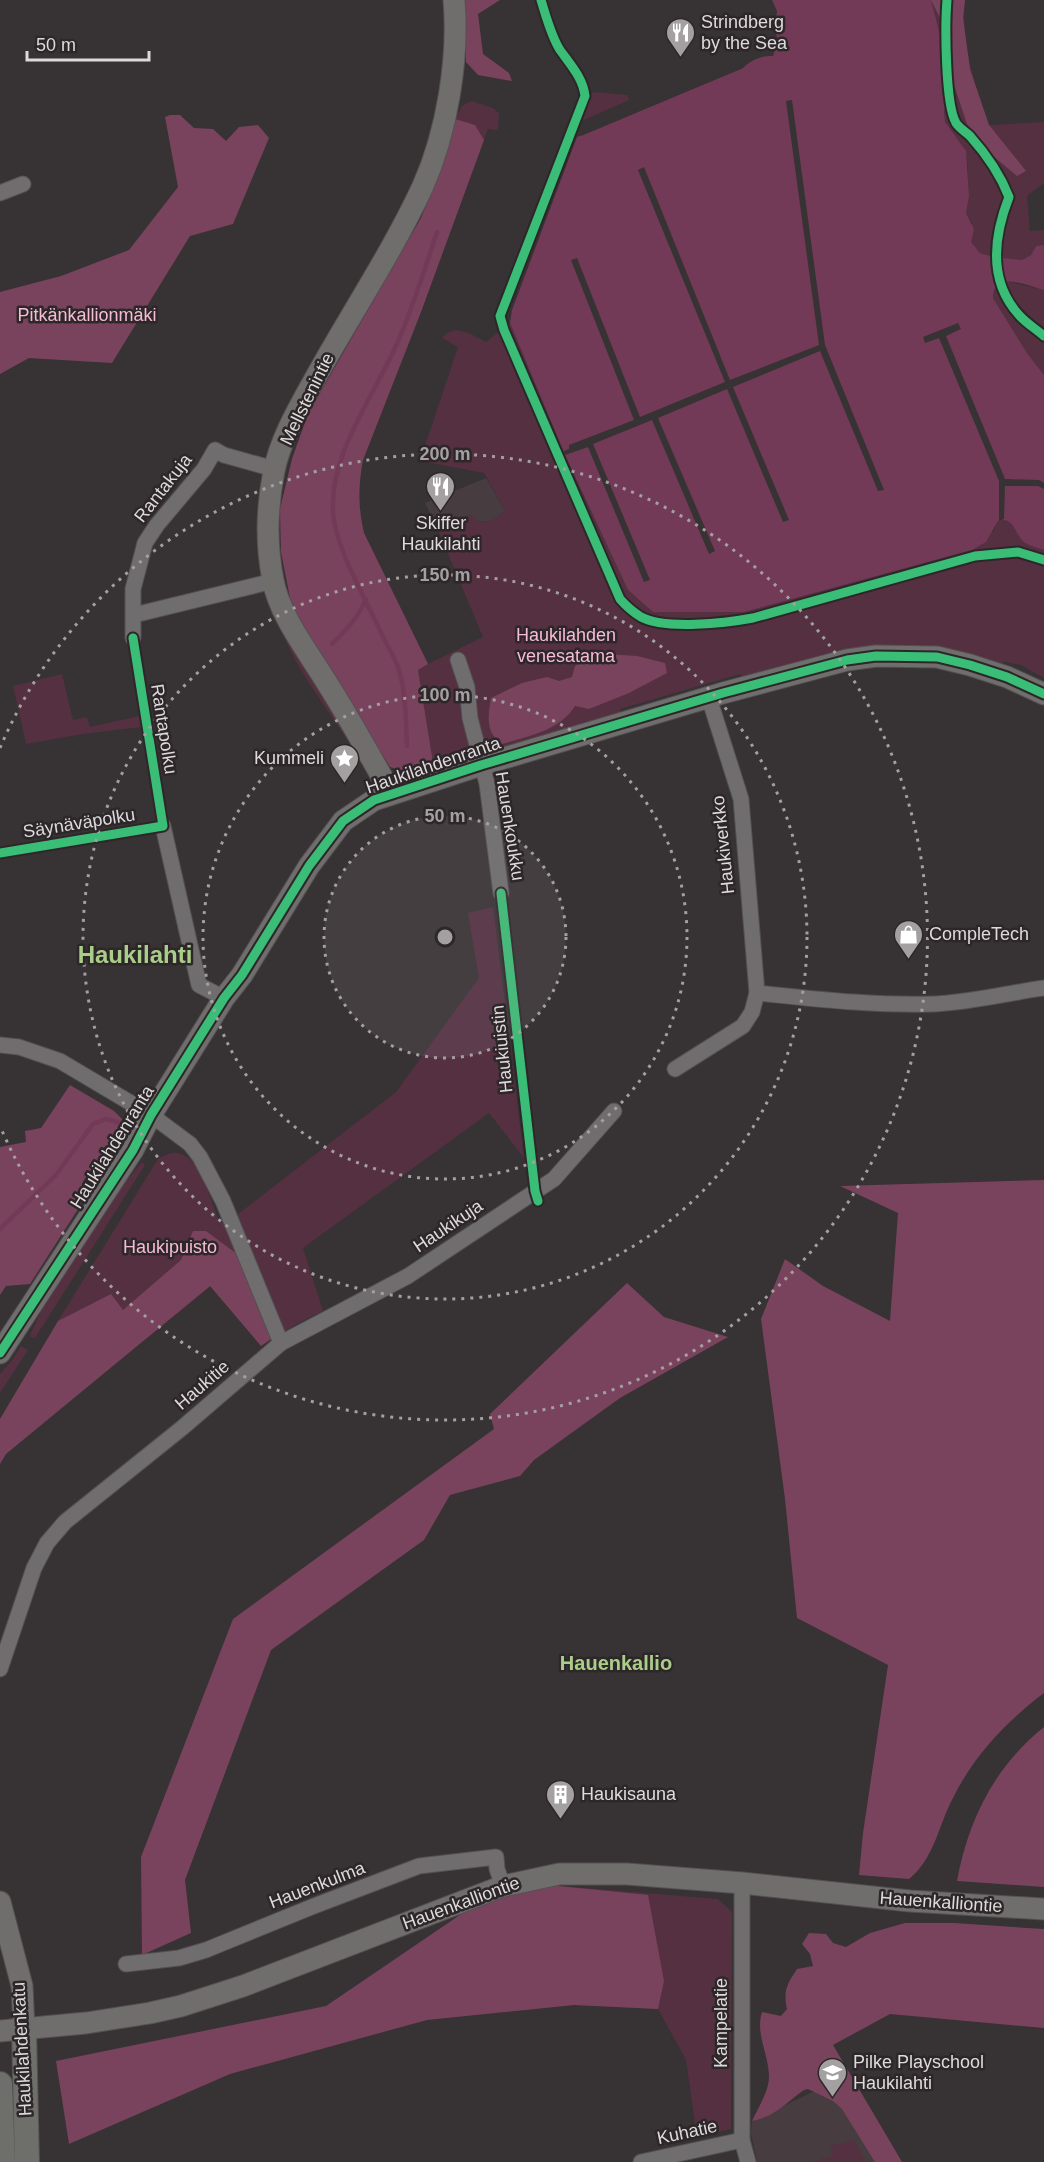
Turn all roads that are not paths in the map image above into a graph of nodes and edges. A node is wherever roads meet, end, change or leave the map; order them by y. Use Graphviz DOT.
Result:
graph roads {
  1 [pos="454,0"];
  2 [pos="23,184"];
  3 [pos="0,193"];
  4 [pos="274,470"];
  5 [pos="273,581"];
  6 [pos="134,615"];
  7 [pos="133,638"];
  8 [pos="458,660"];
  9 [pos="1044,694"];
  10 [pos="709,698"];
  11 [pos="481,765"];
  12 [pos="391,793"];
  13 [pos="163,826"];
  14 [pos="501,893"];
  15 [pos="1044,988"];
  16 [pos="757,993"];
  17 [pos="224,998"];
  18 [pos="0,1045"];
  19 [pos="675,1069"];
  20 [pos="614,1111"];
  21 [pos="150,1116"];
  22 [pos="281,1343"];
  23 [pos="0,1353"];
  24 [pos="0,1668"];
  25 [pos="742,1883"];
  26 [pos="503,1886"];
  27 [pos="0,1902"];
  28 [pos="1044,1909"];
  29 [pos="126,1964"];
  30 [pos="24,2029"];
  31 [pos="0,2031"];
  32 [pos="0,2084"];
  33 [pos="742,2140"];
  34 [pos="3,2162"];
  35 [pos="27,2162"];
  36 [pos="641,2162"];
  37 [pos="748,2162"];
  1 -- 4 [label="street, Mellstenintie"];
  2 -- 3 [label="street"];
  4 -- 5 [label="street, Mellstenintie"];
  4 -- 6 [label="street, Rantakuja"];
  5 -- 6 [label="street"];
  5 -- 12 [label="street, Mellstenintie"];
  6 -- 7 [label="street"];
  8 -- 11 [label="street, Hauenkoukku"];
  9 -- 10 [label="street, Haukilahdenranta"];
  10 -- 11 [label="street, Haukilahdenranta"];
  10 -- 16 [label="street, Haukiverkko"];
  11 -- 12 [label="street, Haukilahdenranta"];
  11 -- 14 [label="street, Hauenkoukku"];
  12 -- 17 [label="street, Haukilahdenranta"];
  13 -- 17 [label="street"];
  15 -- 16 [label="street"];
  16 -- 19 [label="street, Haukiverkko"];
  17 -- 21 [label="street, Haukilahdenranta"];
  18 -- 21 [label="street"];
  20 -- 22 [label="street, Haukikuja"];
  21 -- 22 [label="street"];
  21 -- 23 [label="street, Haukilahdenranta"];
  22 -- 24 [label="street, Haukitie"];
  25 -- 26 [label="street, Hauenkalliontie"];
  25 -- 28 [label="street, Hauenkalliontie"];
  25 -- 33 [label="street, Kampelatie"];
  26 -- 29 [label="street, Hauenkulma"];
  26 -- 30 [label="street, Hauenkalliontie"];
  27 -- 30 [label="street, Haukilahdenkatu"];
  30 -- 31 [label="street, Hauenkalliontie"];
  30 -- 35 [label="main road, Haukilahdenkatu"];
  32 -- 34 [label="main road, Haukilahdenkatu"];
  33 -- 36 [label="street, Kuhatie"];
  33 -- 37 [label="street, Kampelatie"];
}
